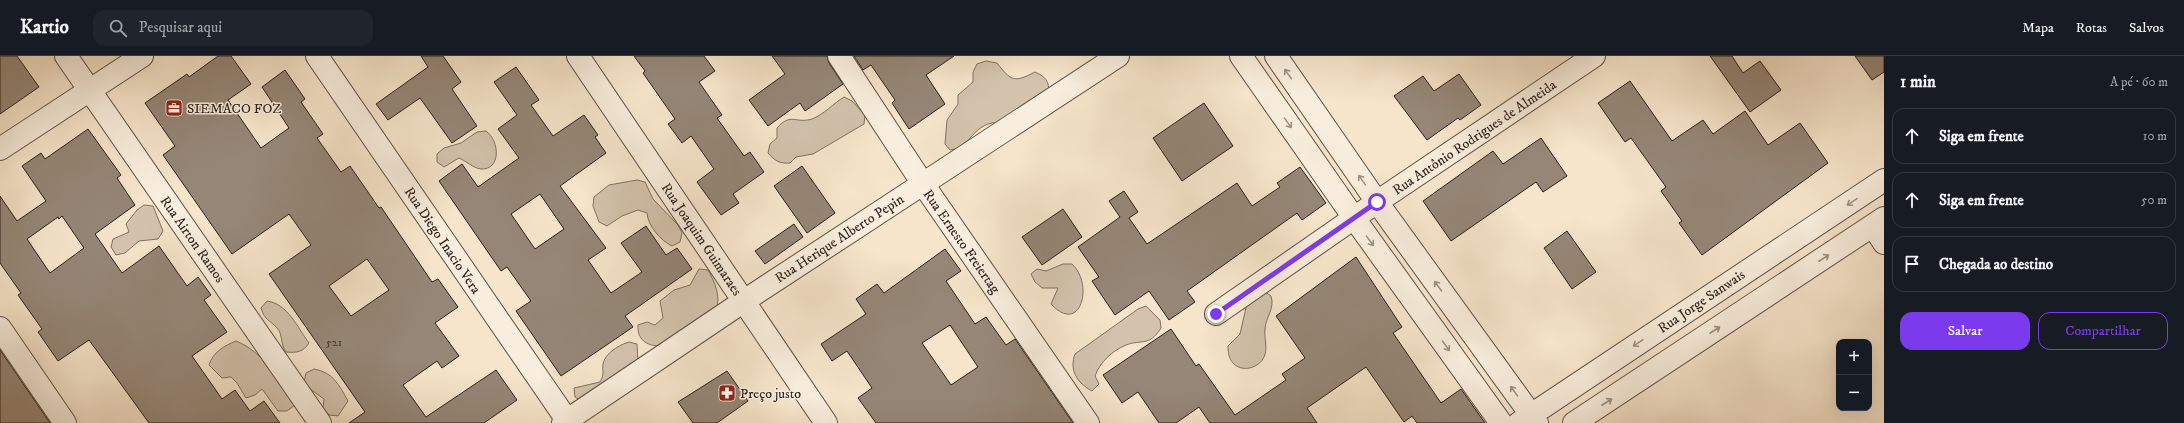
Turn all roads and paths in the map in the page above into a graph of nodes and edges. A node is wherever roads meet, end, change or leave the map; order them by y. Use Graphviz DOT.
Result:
graph roads {
  1 [pos="66,56"];
  2 [pos="142,56"];
  3 [pos="317,56"];
  4 [pos="578,56"];
  5 [pos="839,56"];
  6 [pos="1118,56"];
  7 [pos="1241,56"];
  8 [pos="1276,56"];
  9 [pos="1594,56"];
  10 [pos="91,91"];
  11 [pos="0,149"];
  12 [pos="1884,180"];
  13 [pos="923,184"];
  14 [pos="1377,202"];
  15 [pos="1354,218"];
  16 [pos="1880,229"];
  17 [pos="744,301"];
  18 [pos="1216,314"];
  19 [pos="0,328"];
  20 [pos="1529,420"];
  21 [pos="566,422"];
  22 [pos="65,423"];
  23 [pos="320,423"];
  24 [pos="826,423"];
  25 [pos="1088,423"];
  26 [pos="1501,423"];
  27 [pos="1574,423"];
  1 -- 10 [label="street, Rua Airton Ramos"];
  2 -- 10 [label="street"];
  3 -- 21 [label="street, Rua Diego Inacio Vera"];
  4 -- 17 [label="street, Rua Joaquim Guimaraes"];
  5 -- 13 [label="street, Rua Ernesto Freiertag"];
  6 -- 13 [label="street, Rua Herique Alberto Pepin"];
  7 -- 15 [label="street, one-way"];
  14 -- 8 [label="street, one-way"];
  9 -- 14 [label="street, Rua Antônio Rodrigues de Almeida"];
  10 -- 11 [label="street"];
  10 -- 23 [label="street, Rua Airton Ramos"];
  12 -- 20 [label="street, Rua Jorge Sanwais, one-way"];
  13 -- 17 [label="street, Rua Herique Alberto Pepin"];
  13 -- 25 [label="street, Rua Ernesto Freiertag"];
  14 -- 15 [label="street, Rua Antônio Rodrigues de Almeida"];
  20 -- 14 [label="street, one-way"];
  15 -- 18 [label="street, Rua Antônio Rodrigues de Almeida"];
  15 -- 26 [label="street, one-way"];
  27 -- 16 [label="street, one-way"];
  17 -- 21 [label="street, Rua Herique Alberto Pepin"];
  17 -- 24 [label="street, Rua Joaquim Guimaraes"];
  19 -- 22 [label="street"];
}
